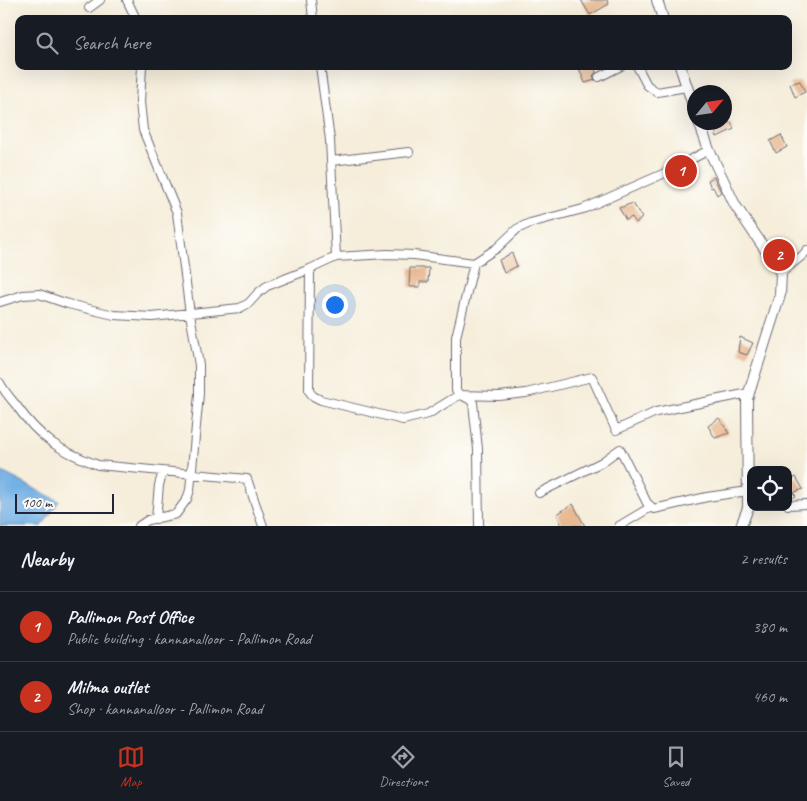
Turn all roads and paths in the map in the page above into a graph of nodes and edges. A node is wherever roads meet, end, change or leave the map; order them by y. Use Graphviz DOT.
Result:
graph roads {
  1 [pos="100,0"];
  2 [pos="127,0"];
  3 [pos="311,0"];
  4 [pos="657,0"];
  5 [pos="89,8"];
  6 [pos="134,15"];
  7 [pos="313,15"];
  8 [pos="662,15"];
  9 [pos="142,70"];
  10 [pos="320,70"];
  11 [pos="613,70"];
  12 [pos="639,70"];
  13 [pos="681,70"];
  14 [pos="599,77"];
  15 [pos="687,87"];
  16 [pos="703,130"];
  17 [pos="709,150"];
  18 [pos="409,152"];
  19 [pos="331,161"];
  20 [pos="807,250"];
  21 [pos="336,257"];
  22 [pos="474,263"];
  23 [pos="310,269"];
  24 [pos="781,273"];
  25 [pos="0,302"];
  26 [pos="190,314"];
  27 [pos="0,383"];
  28 [pos="750,392"];
  29 [pos="459,394"];
  30 [pos="748,466"];
  31 [pos="164,472"];
  32 [pos="192,474"];
  33 [pos="747,491"];
  34 [pos="539,493"];
  35 [pos="807,504"];
  36 [pos="792,505"];
  37 [pos="651,507"];
  38 [pos="748,511"];
  39 [pos="156,519"];
  40 [pos="139,526"];
  41 [pos="262,526"];
  42 [pos="479,526"];
  43 [pos="619,526"];
  44 [pos="741,526"];
  1 -- 5 [label="street"];
  2 -- 6 [label="street"];
  3 -- 7 [label="street"];
  4 -- 8 [label="street"];
  9 -- 26 [label="street"];
  10 -- 19 [label="street"];
  11 -- 14 [label="street"];
  12 -- 15 [label="street"];
  13 -- 15 [label="street"];
  16 -- 17 [label="street"];
  17 -- 22 [label="street"];
  17 -- 24 [label="street"];
  18 -- 19 [label="street"];
  19 -- 21 [label="street"];
  20 -- 24 [label="street"];
  21 -- 22 [label="street"];
  21 -- 23 [label="street"];
  22 -- 29 [label="street"];
  23 -- 26 [label="street"];
  23 -- 29 [label="street"];
  24 -- 28 [label="street"];
  25 -- 26 [label="street"];
  26 -- 32 [label="street"];
  27 -- 31 [label="street"];
  28 -- 29 [label="street"];
  28 -- 30 [label="street"];
  29 -- 42 [label="street"];
  31 -- 32 [label="street"];
  31 -- 39 [label="street"];
  32 -- 39 [label="street"];
  32 -- 41 [label="street"];
  33 -- 37 [label="street"];
  34 -- 37 [label="street"];
  35 -- 36 [label="street"];
  37 -- 43 [label="street"];
  38 -- 44 [label="street"];
  39 -- 40 [label="street"];
}
